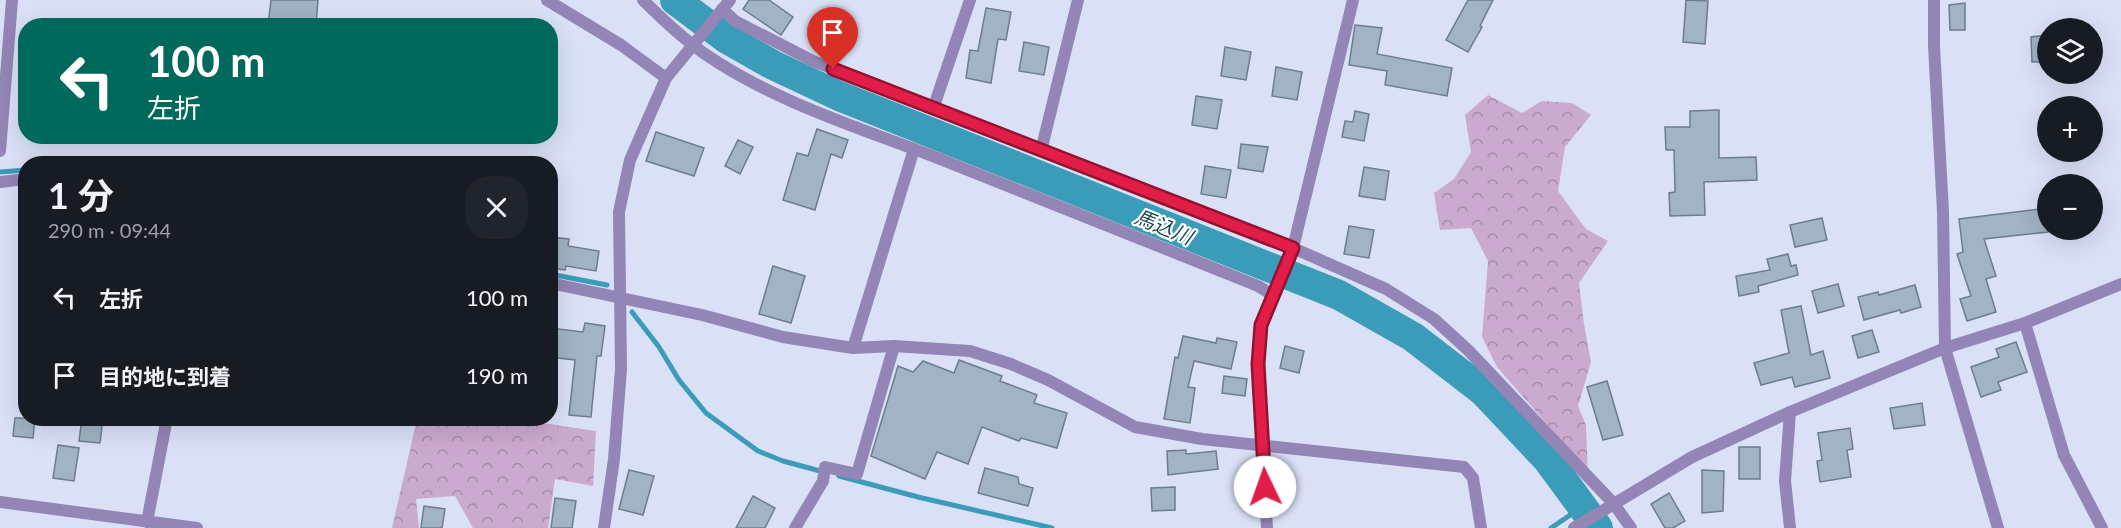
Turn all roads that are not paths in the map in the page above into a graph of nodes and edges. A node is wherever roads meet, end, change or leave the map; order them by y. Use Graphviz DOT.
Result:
graph roads {
  1 [pos="12,0"];
  2 [pos="546,0"];
  3 [pos="643,0"];
  4 [pos="969,0"];
  5 [pos="1078,0"];
  6 [pos="1353,0"];
  7 [pos="1934,0"];
  8 [pos="726,5"];
  9 [pos="695,42"];
  10 [pos="666,78"];
  11 [pos="933,109"];
  12 [pos="914,149"];
  13 [pos="0,151"];
  14 [pos="1041,151"];
  15 [pos="18,180"];
  16 [pos="0,182"];
  17 [pos="1293,248"];
  18 [pos="2121,284"];
  19 [pos="558,285"];
  20 [pos="1274,293"];
  21 [pos="619,297"];
  22 [pos="2025,323"];
  23 [pos="894,346"];
  24 [pos="853,348"];
  25 [pos="1945,348"];
  26 [pos="1790,412"];
  27 [pos="165,426"];
  28 [pos="1262,446"];
  29 [pos="0,502"];
  30 [pos="1611,506"];
  31 [pos="147,522"];
  32 [pos="197,528"];
  33 [pos="604,528"];
  34 [pos="795,528"];
  35 [pos="1267,528"];
  36 [pos="1480,528"];
  37 [pos="1574,528"];
  38 [pos="1631,528"];
  39 [pos="1790,528"];
  40 [pos="1998,528"];
  41 [pos="2102,528"];
  1 -- 13 [label="street"];
  2 -- 10 [label="street"];
  3 -- 9 [label="street"];
  4 -- 11 [label="street"];
  5 -- 14 [label="street"];
  6 -- 17 [label="street"];
  7 -- 25 [label="street"];
  8 -- 9 [label="street"];
  8 -- 11 [label="street"];
  9 -- 10 [label="street"];
  9 -- 12 [label="street"];
  10 -- 21 [label="street"];
  11 -- 14 [label="street"];
  12 -- 20 [label="street"];
  12 -- 24 [label="street"];
  14 -- 17 [label="street"];
  15 -- 16 [label="street"];
  17 -- 20 [label="street"];
  17 -- 30 [label="street"];
  18 -- 22 [label="street"];
  19 -- 21 [label="street"];
  20 -- 28 [label="street"];
  21 -- 24 [label="street"];
  21 -- 33 [label="street"];
  22 -- 25 [label="street"];
  22 -- 41 [label="street"];
  23 -- 24 [label="street"];
  23 -- 28 [label="street"];
  23 -- 34 [label="street"];
  25 -- 26 [label="street"];
  25 -- 40 [label="street"];
  26 -- 30 [label="street"];
  26 -- 39 [label="street"];
  27 -- 31 [label="street"];
  28 -- 35 [label="street"];
  28 -- 36 [label="street"];
  29 -- 31 [label="street"];
  30 -- 37 [label="street"];
  30 -- 38 [label="street"];
  31 -- 32 [label="street"];
}
